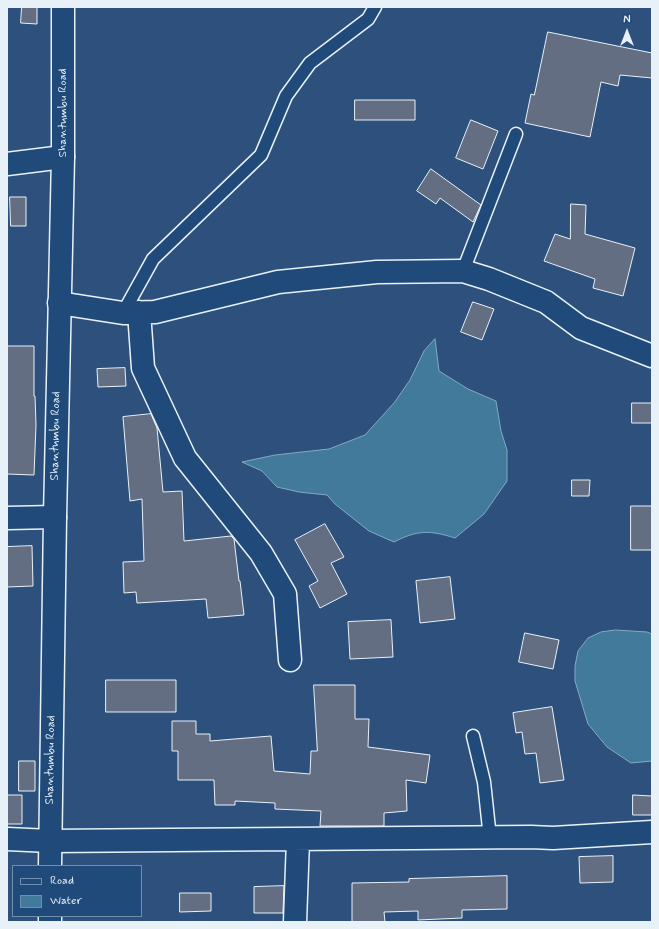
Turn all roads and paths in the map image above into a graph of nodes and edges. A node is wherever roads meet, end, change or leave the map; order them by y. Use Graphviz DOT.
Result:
graph roads {
  1 [pos="63,7"];
  2 [pos="375,7"];
  3 [pos="516,134"];
  4 [pos="63,157"];
  5 [pos="7,164"];
  6 [pos="463,271"];
  7 [pos="59,304"];
  8 [pos="131,313"];
  9 [pos="652,356"];
  10 [pos="55,517"];
  11 [pos="7,518"];
  12 [pos="290,660"];
  13 [pos="473,736"];
  14 [pos="652,832"];
  15 [pos="490,838"];
  16 [pos="7,840"];
  17 [pos="298,840"];
  18 [pos="50,841"];
  19 [pos="50,865"];
  20 [pos="295,922"];
  1 -- 4 [label="street, Shantumbu Road"];
  2 -- 8 [label="lane"];
  3 -- 6 [label="lane"];
  4 -- 5 [label="street"];
  4 -- 7 [label="street, Shantumbu Road"];
  6 -- 8 [label="street"];
  6 -- 9 [label="street"];
  7 -- 8 [label="street"];
  7 -- 10 [label="street, Shantumbu Road"];
  8 -- 12 [label="street"];
  10 -- 11 [label="street"];
  10 -- 18 [label="street, Shantumbu Road"];
  13 -- 15 [label="lane"];
  14 -- 15 [label="street"];
  15 -- 17 [label="street"];
  16 -- 18 [label="street"];
  17 -- 18 [label="street"];
  17 -- 20 [label="street"];
  18 -- 19 [label="street, Shantumbu Road"];
}
